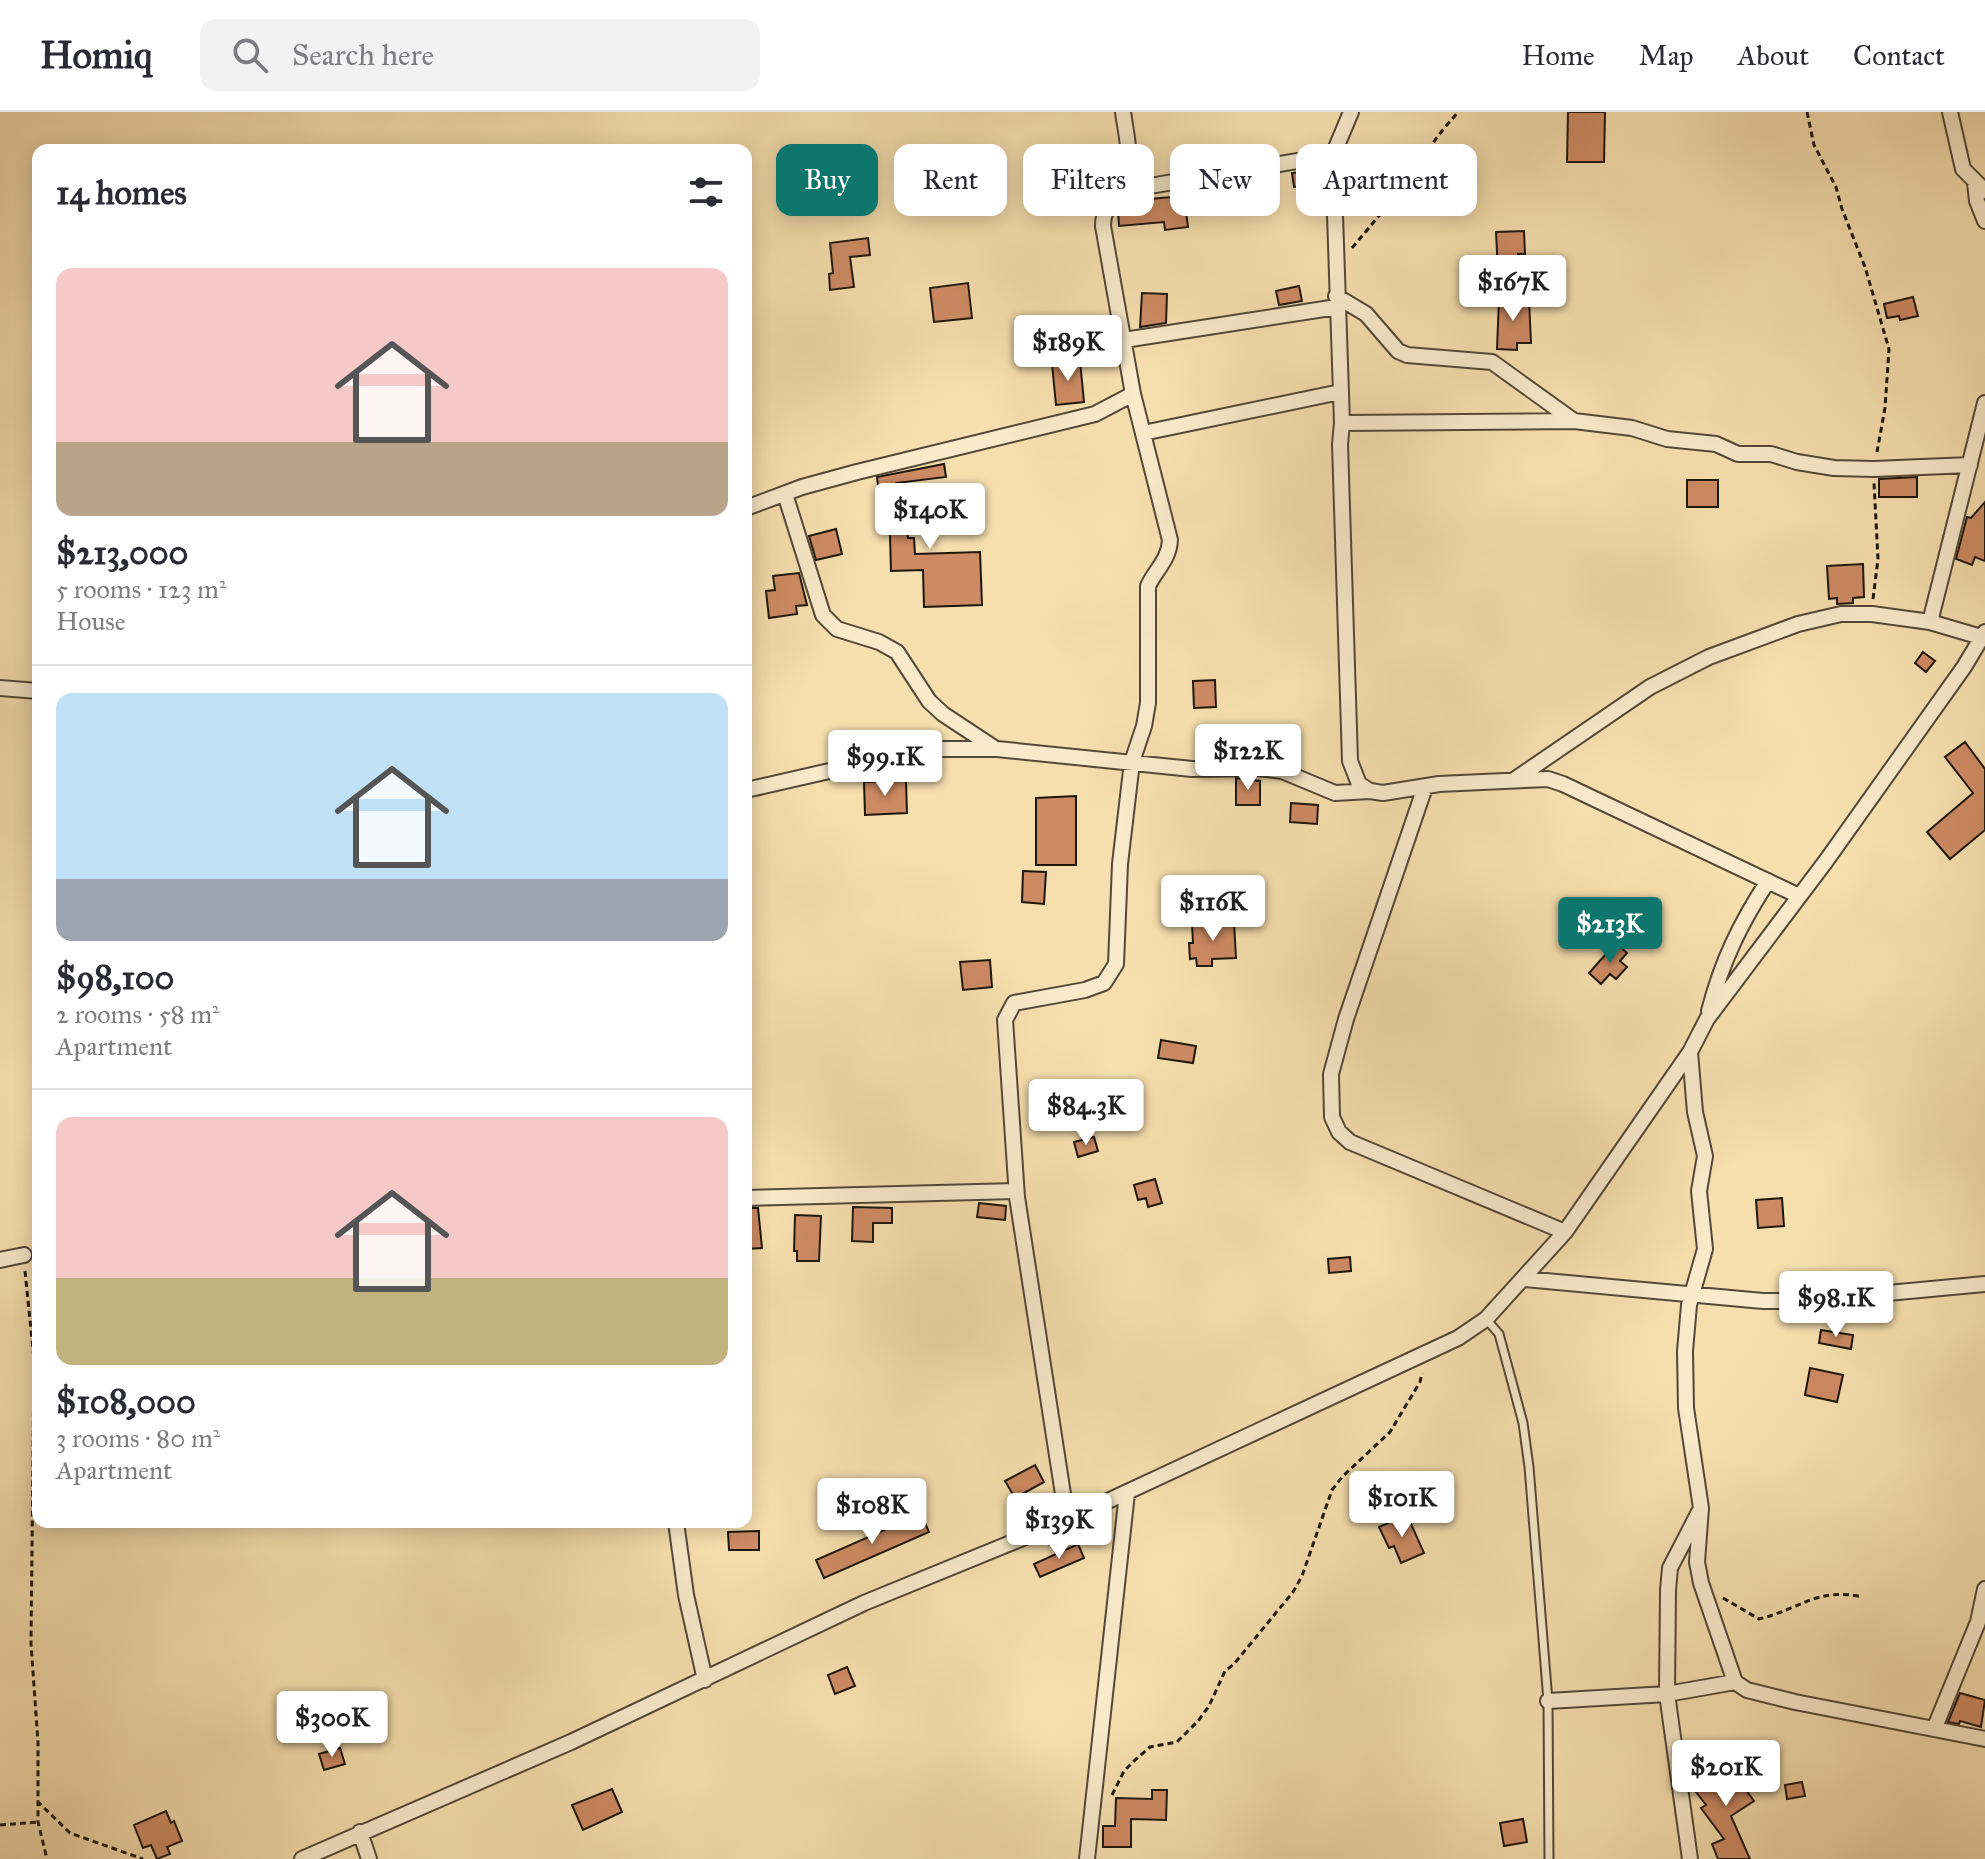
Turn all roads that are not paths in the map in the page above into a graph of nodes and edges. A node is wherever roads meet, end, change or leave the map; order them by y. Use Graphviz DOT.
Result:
graph roads {
  1 [pos="1123,112"];
  2 [pos="1351,112"];
  3 [pos="1950,112"];
  4 [pos="1128,144"];
  5 [pos="1338,144"];
  6 [pos="1296,161"];
  7 [pos="1154,185"];
  8 [pos="1980,187"];
  9 [pos="1103,216"];
  10 [pos="1335,216"];
  11 [pos="1985,221"];
  12 [pos="1337,301"];
  13 [pos="1124,340"];
  14 [pos="1340,392"];
  15 [pos="1133,394"];
  16 [pos="1985,403"];
  17 [pos="1574,421"];
  18 [pos="1342,423"];
  19 [pos="1143,433"];
  20 [pos="1970,465"];
  21 [pos="785,494"];
  22 [pos="752,506"];
  23 [pos="1930,622"];
  24 [pos="1983,635"];
  25 [pos="0,688"];
  26 [pos="32,691"];
  27 [pos="997,749"];
  28 [pos="1132,762"];
  29 [pos="1514,780"];
  30 [pos="1425,787"];
  31 [pos="752,789"];
  32 [pos="1370,791"];
  33 [pos="1768,881"];
  34 [pos="1799,896"];
  35 [pos="1707,1019"];
  36 [pos="1690,1052"];
  37 [pos="1016,1191"];
  38 [pos="752,1198"];
  39 [pos="1565,1232"];
  40 [pos="24,1255"];
  41 [pos="0,1260"];
  42 [pos="1524,1279"];
  43 [pos="1985,1284"];
  44 [pos="1692,1293"];
  45 [pos="1486,1319"];
  46 [pos="1127,1493"];
  47 [pos="1701,1508"];
  48 [pos="1067,1520"];
  49 [pos="677,1528"];
  50 [pos="1985,1589"];
  51 [pos="705,1680"];
  52 [pos="1735,1682"];
  53 [pos="1667,1694"];
  54 [pos="1548,1701"];
  55 [pos="1935,1727"];
  56 [pos="1985,1739"];
  57 [pos="360,1832"];
  58 [pos="302,1859"];
  59 [pos="369,1859"];
  60 [pos="1087,1859"];
  61 [pos="1549,1859"];
  62 [pos="1690,1859"];
  1 -- 4 [label="street"];
  2 -- 5 [label="street"];
  3 -- 8 [label="street"];
  6 -- 7 [label="street"];
  8 -- 11 [label="street"];
  9 -- 13 [label="street"];
  10 -- 12 [label="street"];
  12 -- 13 [label="street"];
  12 -- 14 [label="street"];
  12 -- 17 [label="street"];
  13 -- 15 [label="street"];
  14 -- 18 [label="street"];
  14 -- 19 [label="street"];
  15 -- 19 [label="street"];
  15 -- 21 [label="street"];
  16 -- 20 [label="street"];
  17 -- 18 [label="street"];
  17 -- 20 [label="street"];
  18 -- 32 [label="street"];
  19 -- 28 [label="street"];
  20 -- 23 [label="street"];
  21 -- 22 [label="street"];
  21 -- 27 [label="street"];
  23 -- 24 [label="street"];
  23 -- 29 [label="street"];
  24 -- 34 [label="street"];
  25 -- 26 [label="street"];
  27 -- 28 [label="street"];
  27 -- 31 [label="street"];
  28 -- 32 [label="street"];
  28 -- 37 [label="street"];
  29 -- 30 [label="street"];
  29 -- 33 [label="street"];
  30 -- 32 [label="street"];
  30 -- 39 [label="street"];
  33 -- 34 [label="street"];
  33 -- 35 [label="street"];
  34 -- 35 [label="street"];
  35 -- 36 [label="street"];
  36 -- 39 [label="street"];
  36 -- 44 [label="street"];
  37 -- 38 [label="street"];
  37 -- 48 [label="street"];
  39 -- 42 [label="street"];
  40 -- 41 [label="street"];
  42 -- 44 [label="street"];
  42 -- 45 [label="street"];
  43 -- 44 [label="street"];
  44 -- 47 [label="street"];
  45 -- 46 [label="street"];
  45 -- 54 [label="lane"];
  46 -- 48 [label="street"];
  46 -- 60 [label="street"];
  47 -- 52 [label="street"];
  47 -- 53 [label="street"];
  48 -- 51 [label="street"];
  49 -- 51 [label="street"];
  50 -- 55 [label="street"];
  51 -- 57 [label="street"];
  52 -- 53 [label="street"];
  52 -- 55 [label="street"];
  53 -- 54 [label="street"];
  53 -- 62 [label="street"];
  54 -- 61 [label="lane"];
  55 -- 56 [label="street"];
  57 -- 58 [label="street"];
  57 -- 59 [label="street"];
}
